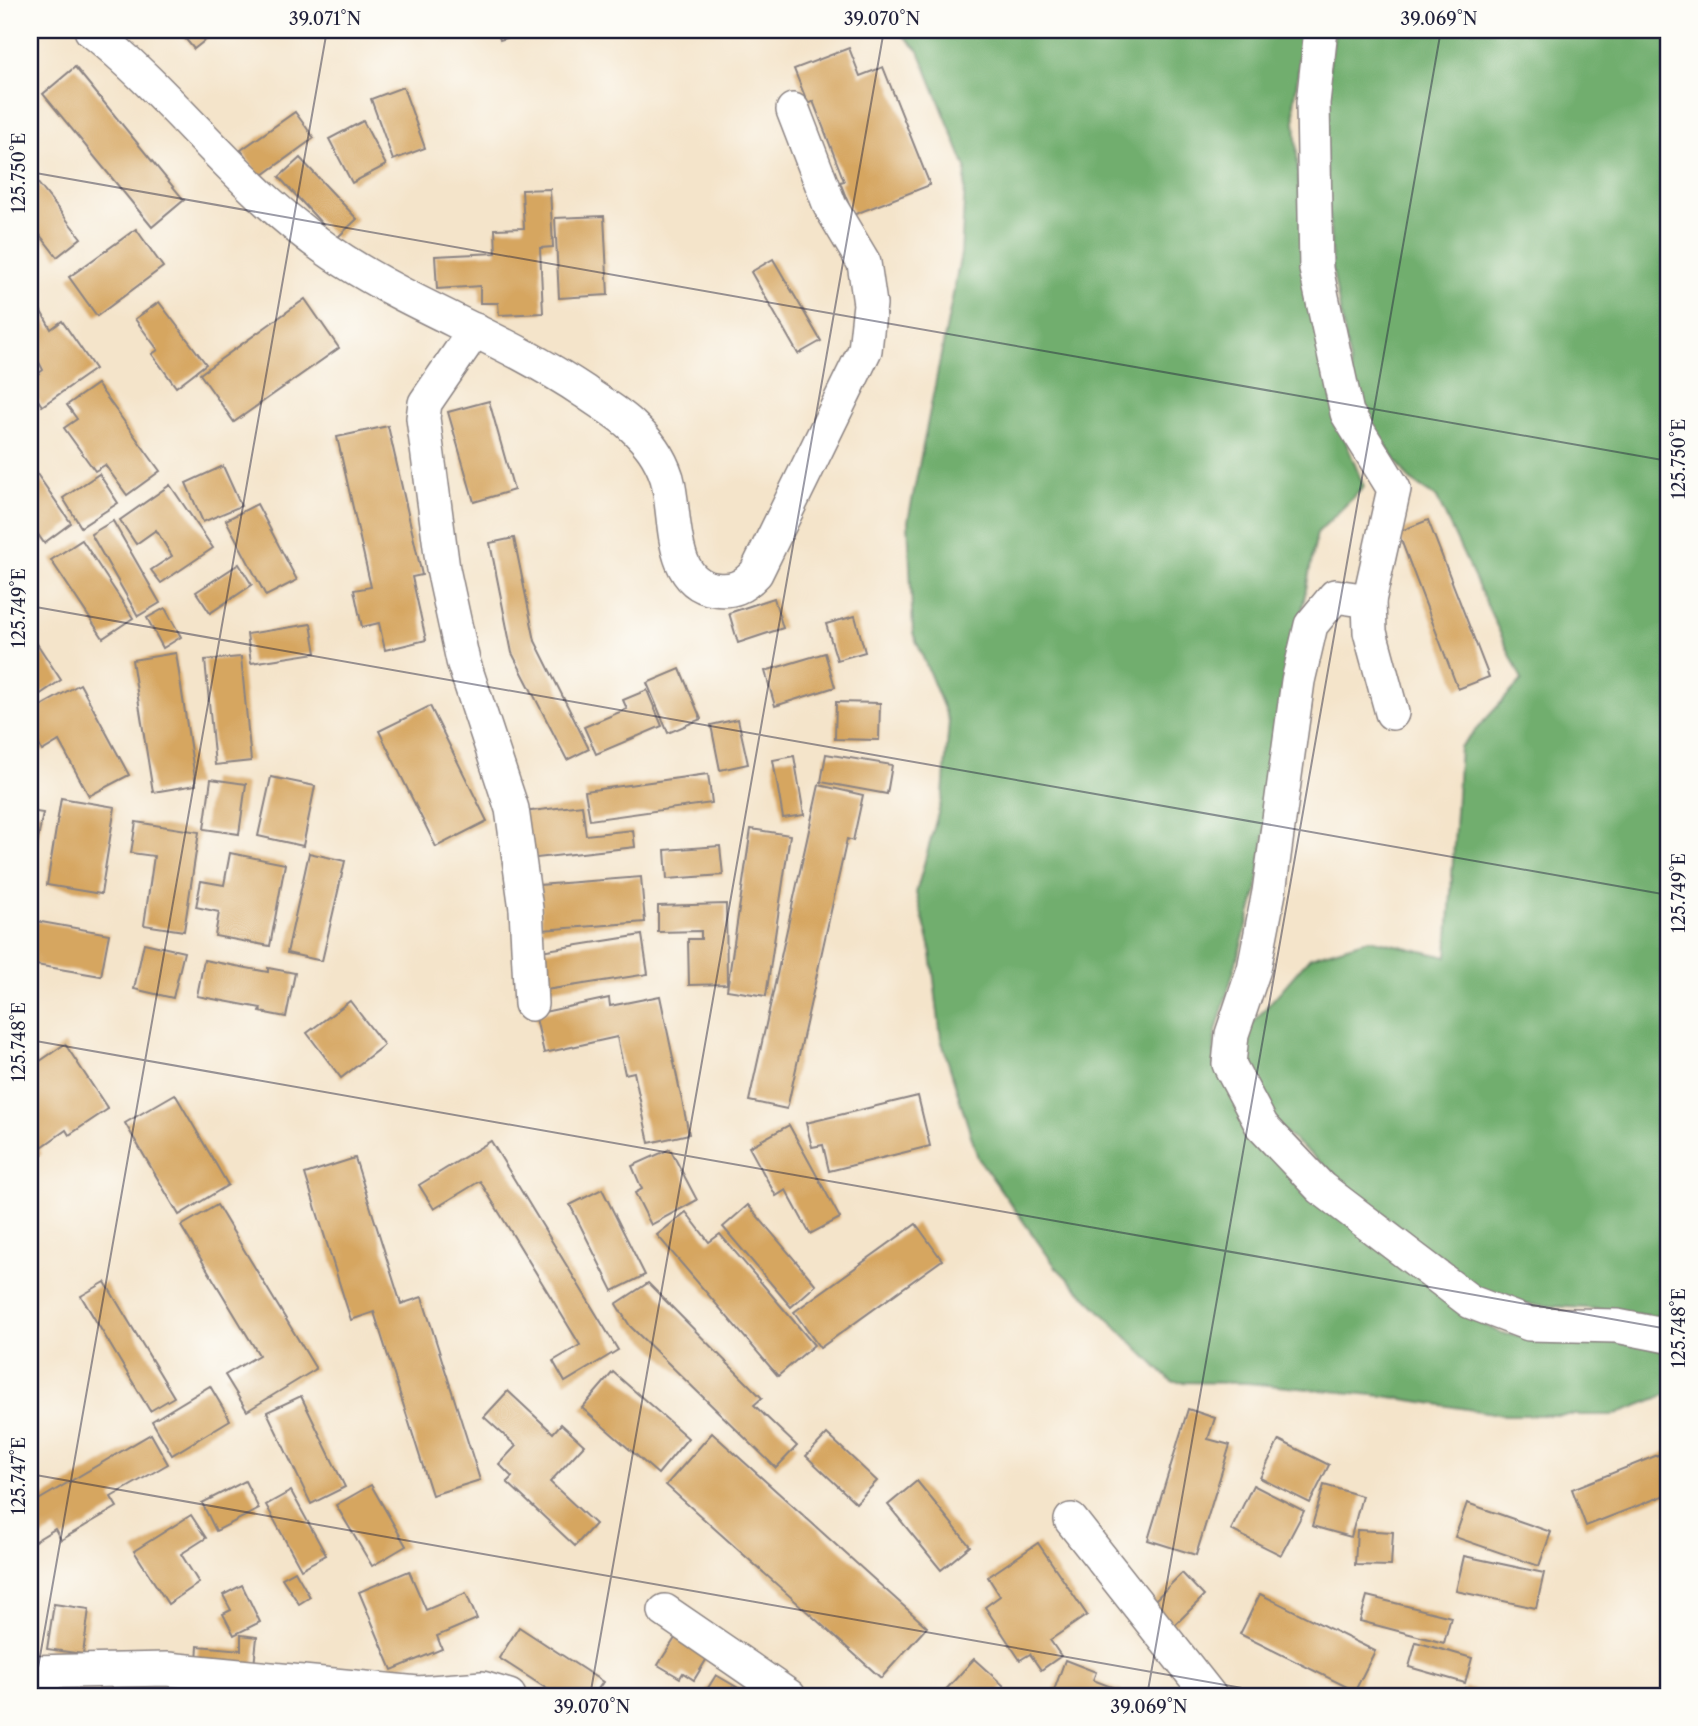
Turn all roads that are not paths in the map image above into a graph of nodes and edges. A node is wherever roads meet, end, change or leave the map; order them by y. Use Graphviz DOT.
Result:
graph roads {
  1 [pos="91,30"];
  2 [pos="1321,30"];
  3 [pos="793,110"];
  4 [pos="475,330"];
  5 [pos="1369,601"];
  6 [pos="1392,713"];
  7 [pos="531,1003"];
  8 [pos="1668,1336"];
  9 [pos="1071,1520"];
  10 [pos="665,1611"];
  11 [pos="30,1672"];
  12 [pos="509,1696"];
  13 [pos="789,1696"];
  14 [pos="1210,1696"];
  1 -- 4 [label="street"];
  2 -- 5 [label="street"];
  3 -- 4 [label="street"];
  4 -- 7 [label="street"];
  5 -- 6 [label="street"];
  5 -- 8 [label="street"];
  9 -- 14 [label="street"];
  10 -- 13 [label="street"];
  11 -- 12 [label="street"];
}
